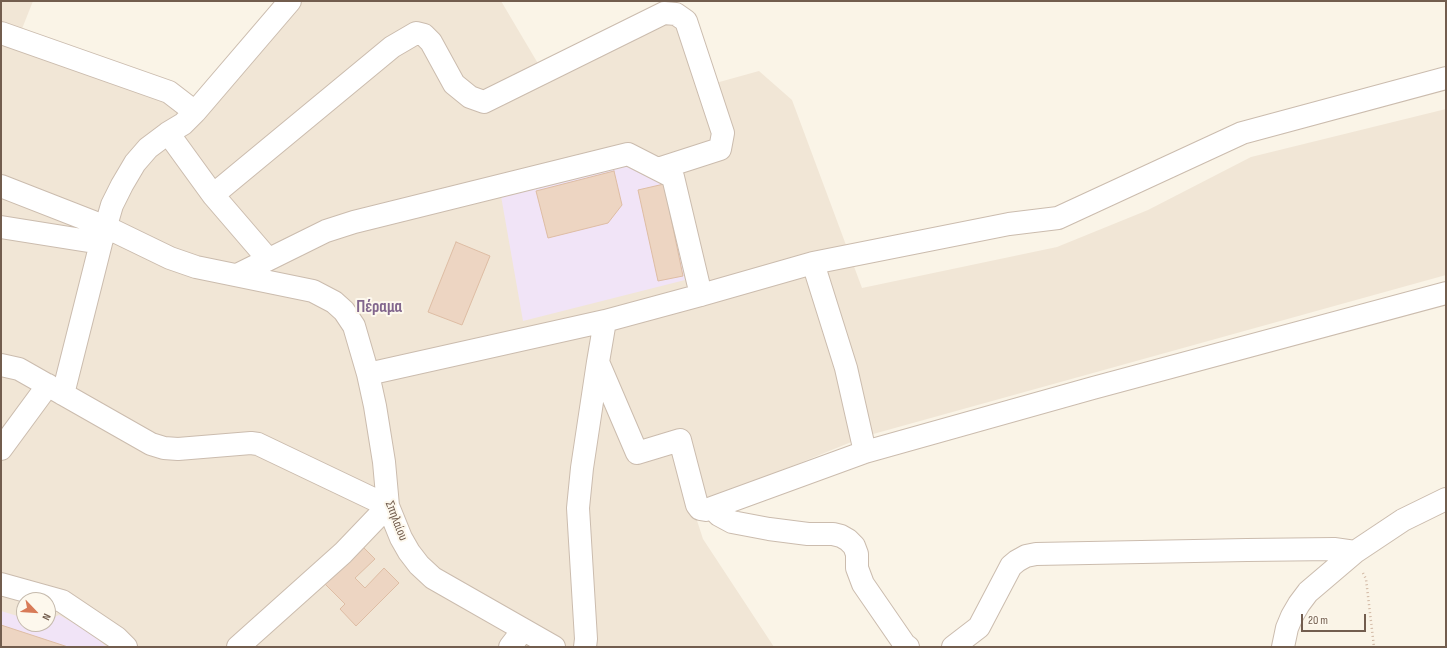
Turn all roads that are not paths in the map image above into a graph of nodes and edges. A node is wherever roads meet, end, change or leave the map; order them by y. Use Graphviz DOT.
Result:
graph roads {
  1 [pos="290,1"];
  2 [pos="1,33"];
  3 [pos="1446,78"];
  4 [pos="195,112"];
  5 [pos="168,133"];
  6 [pos="658,169"];
  7 [pos="1,186"];
  8 [pos="213,196"];
  9 [pos="1,227"];
  10 [pos="103,235"];
  11 [pos="268,260"];
  12 [pos="813,262"];
  13 [pos="237,275"];
  14 [pos="1446,293"];
  15 [pos="701,295"];
  16 [pos="605,321"];
  17 [pos="598,362"];
  18 [pos="1,365"];
  19 [pos="368,374"];
  20 [pos="55,389"];
  21 [pos="1,449"];
  22 [pos="865,452"];
  23 [pos="1446,499"];
  24 [pos="388,506"];
  25 [pos="712,508"];
  26 [pos="1355,552"];
  27 [pos="1,584"];
  28 [pos="517,639"];
  29 [pos="126,647"];
  30 [pos="238,647"];
  31 [pos="554,647"];
  32 [pos="585,647"];
  33 [pos="908,647"];
  34 [pos="953,647"];
  35 [pos="1283,647"];
  1 -- 4 [label="street"];
  2 -- 4 [label="street"];
  3 -- 12 [label="street"];
  4 -- 5 [label="street"];
  5 -- 8 [label="street"];
  5 -- 10 [label="street"];
  6 -- 8 [label="street"];
  6 -- 11 [label="street"];
  6 -- 15 [label="street"];
  7 -- 10 [label="street"];
  8 -- 11 [label="street"];
  9 -- 10 [label="street"];
  10 -- 13 [label="street"];
  10 -- 20 [label="street"];
  11 -- 13 [label="street"];
  12 -- 15 [label="street"];
  12 -- 22 [label="street"];
  13 -- 19 [label="street, Σπηλαίου"];
  14 -- 22 [label="street"];
  15 -- 16 [label="street"];
  16 -- 17 [label="street"];
  16 -- 19 [label="street"];
  17 -- 25 [label="street"];
  17 -- 32 [label="street"];
  18 -- 20 [label="street"];
  19 -- 24 [label="street, Σπηλαίου"];
  20 -- 21 [label="street"];
  20 -- 24 [label="street"];
  22 -- 25 [label="street"];
  23 -- 26 [label="street"];
  24 -- 28 [label="street, Σπηλαίου"];
  24 -- 30 [label="street"];
  25 -- 33 [label="street"];
  26 -- 34 [label="street"];
  26 -- 35 [label="street"];
  27 -- 29 [label="street"];
  28 -- 31 [label="street, Σπηλαίου"];
}
